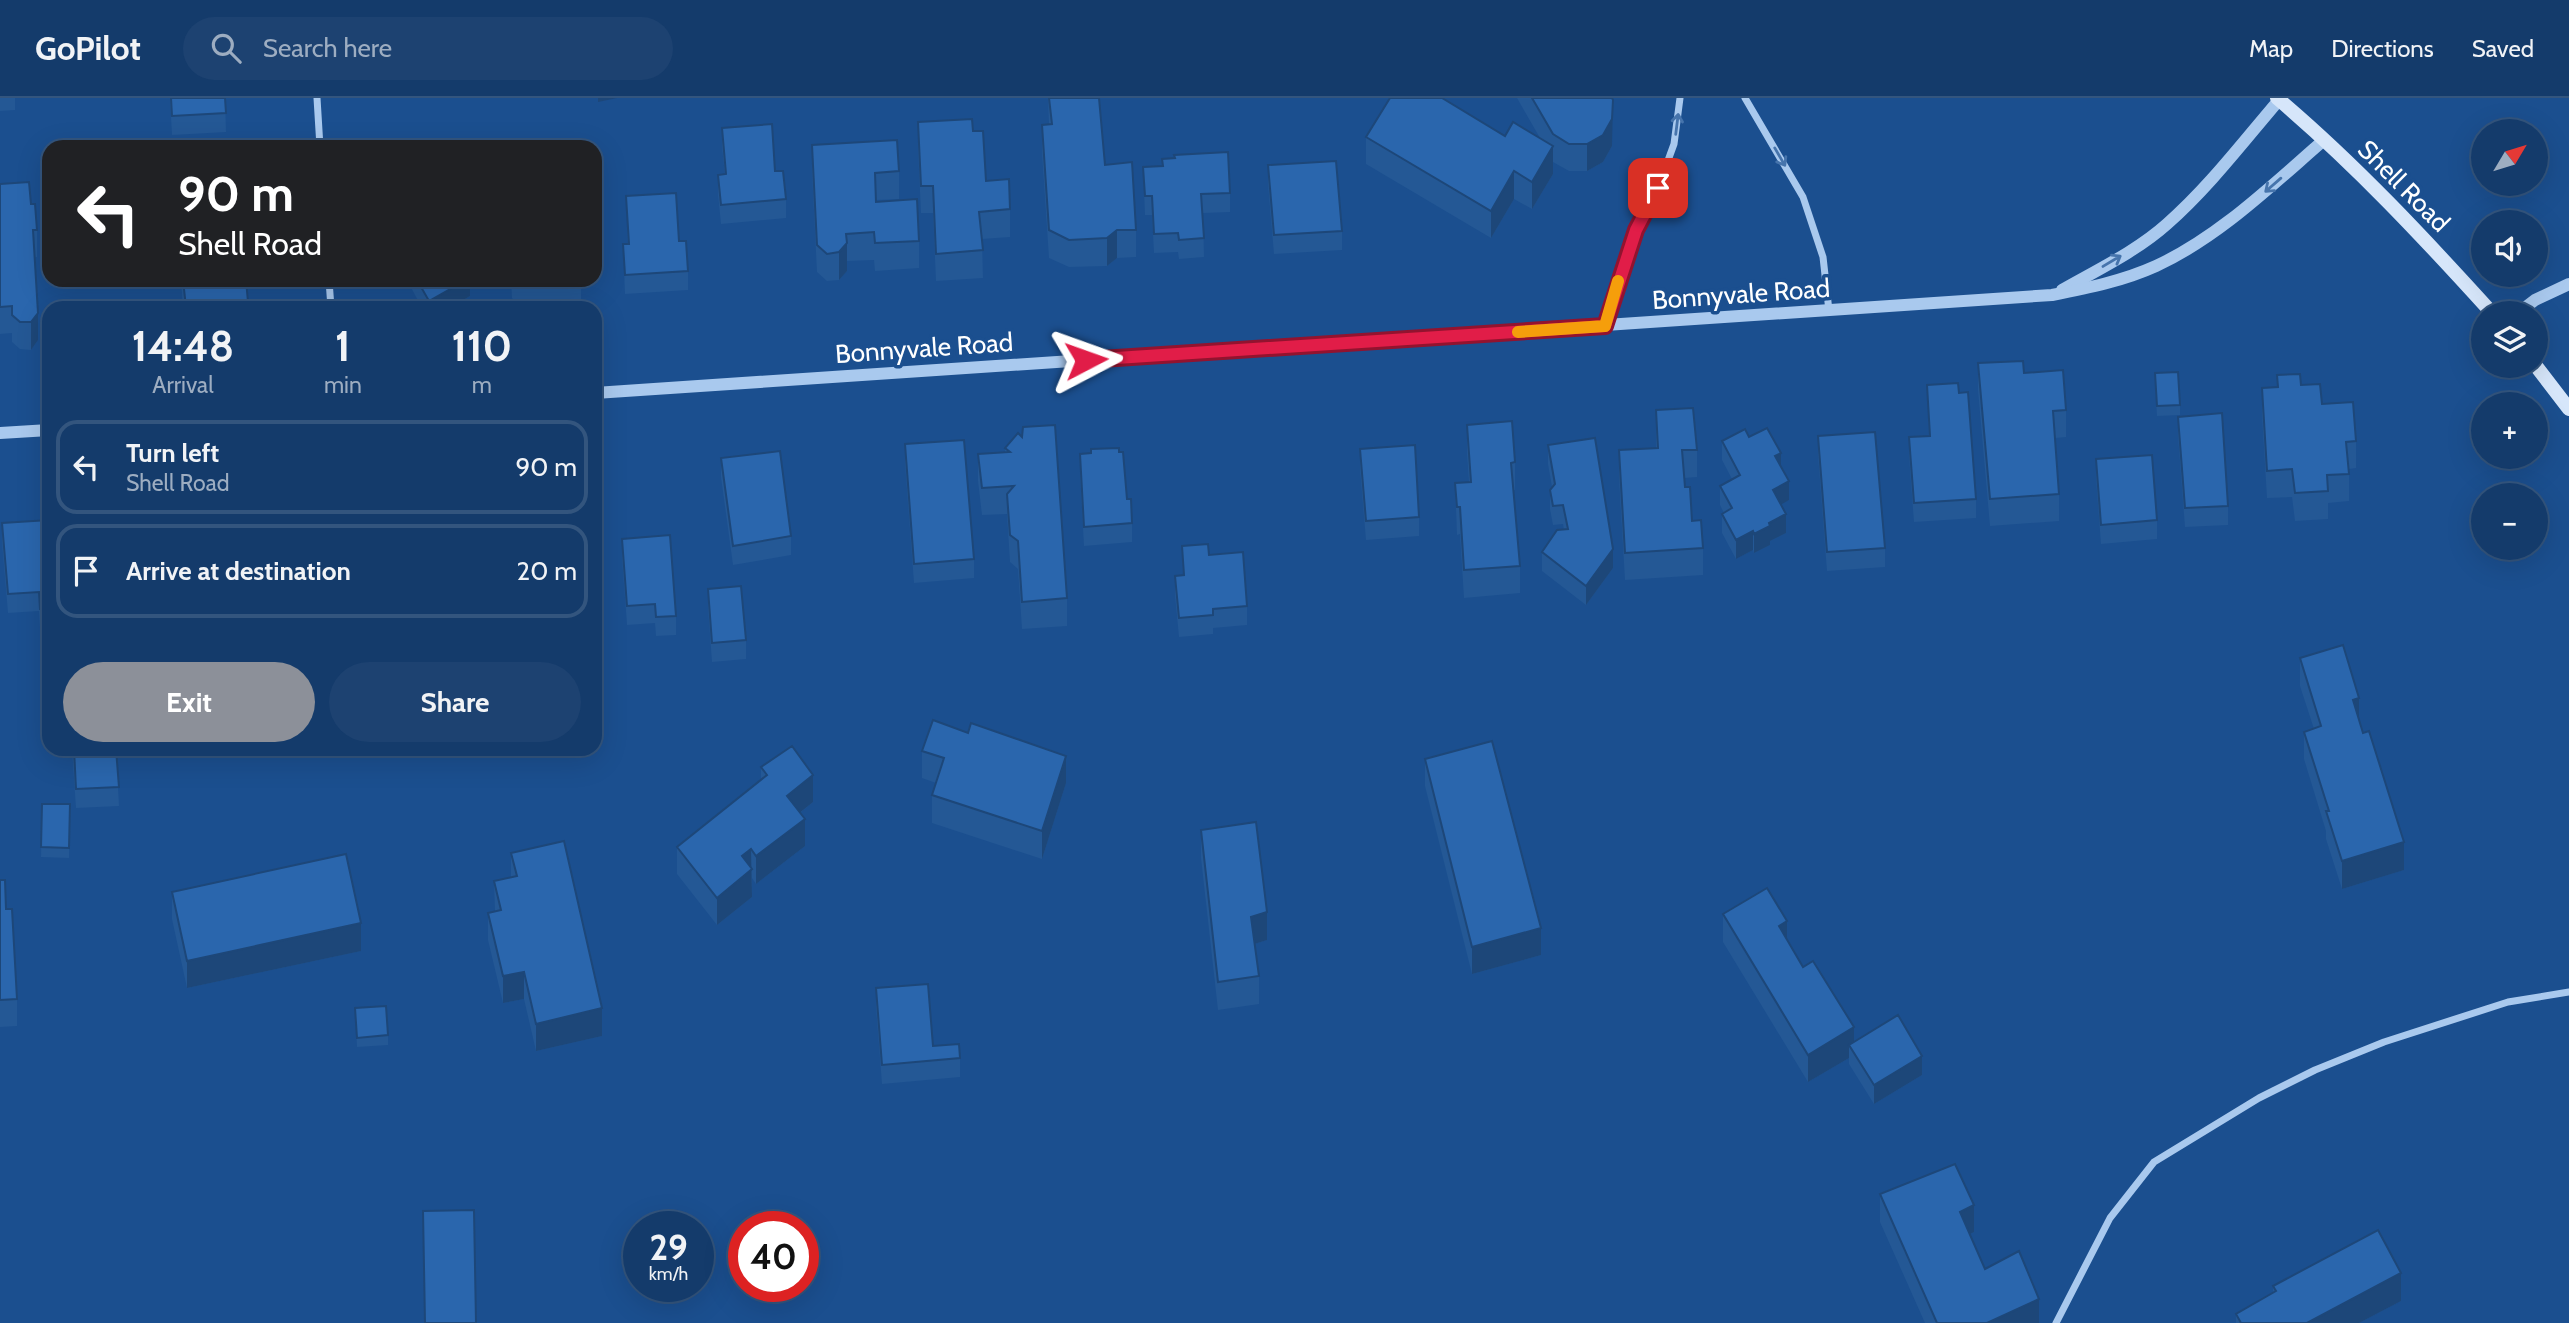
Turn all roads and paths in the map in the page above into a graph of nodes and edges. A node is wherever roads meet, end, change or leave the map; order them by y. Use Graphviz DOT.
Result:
graph roads {
  1 [pos="317,98"];
  2 [pos="1680,98"];
  3 [pos="1745,98"];
  4 [pos="2278,99"];
  5 [pos="320,140"];
  6 [pos="2325,141"];
  7 [pos="2569,284"];
  8 [pos="2053,295"];
  9 [pos="2481,301"];
  10 [pos="2534,301"];
  11 [pos="1829,311"];
  12 [pos="1605,326"];
  13 [pos="2545,378"];
  14 [pos="602,393"];
  15 [pos="2569,409"];
  16 [pos="42,430"];
  17 [pos="0,433"];
  18 [pos="2569,992"];
  19 [pos="2056,1323"];
  1 -- 5 [label="street"];
  12 -- 2 [label="street, one-way"];
  3 -- 11 [label="street, one-way"];
  4 -- 6 [label="main road, Shell Road"];
  8 -- 4 [label="street, Bonnyvale Road, one-way"];
  6 -- 8 [label="street, Bonnyvale Road, one-way"];
  6 -- 9 [label="main road, Shell Road"];
  7 -- 10 [label="street"];
  8 -- 11 [label="street, Bonnyvale Road"];
  11 -- 12 [label="street, Bonnyvale Road"];
  12 -- 14 [label="street, Bonnyvale Road"];
  13 -- 15 [label="main road"];
  16 -- 17 [label="street"];
  18 -- 19 [label="street"];
}
